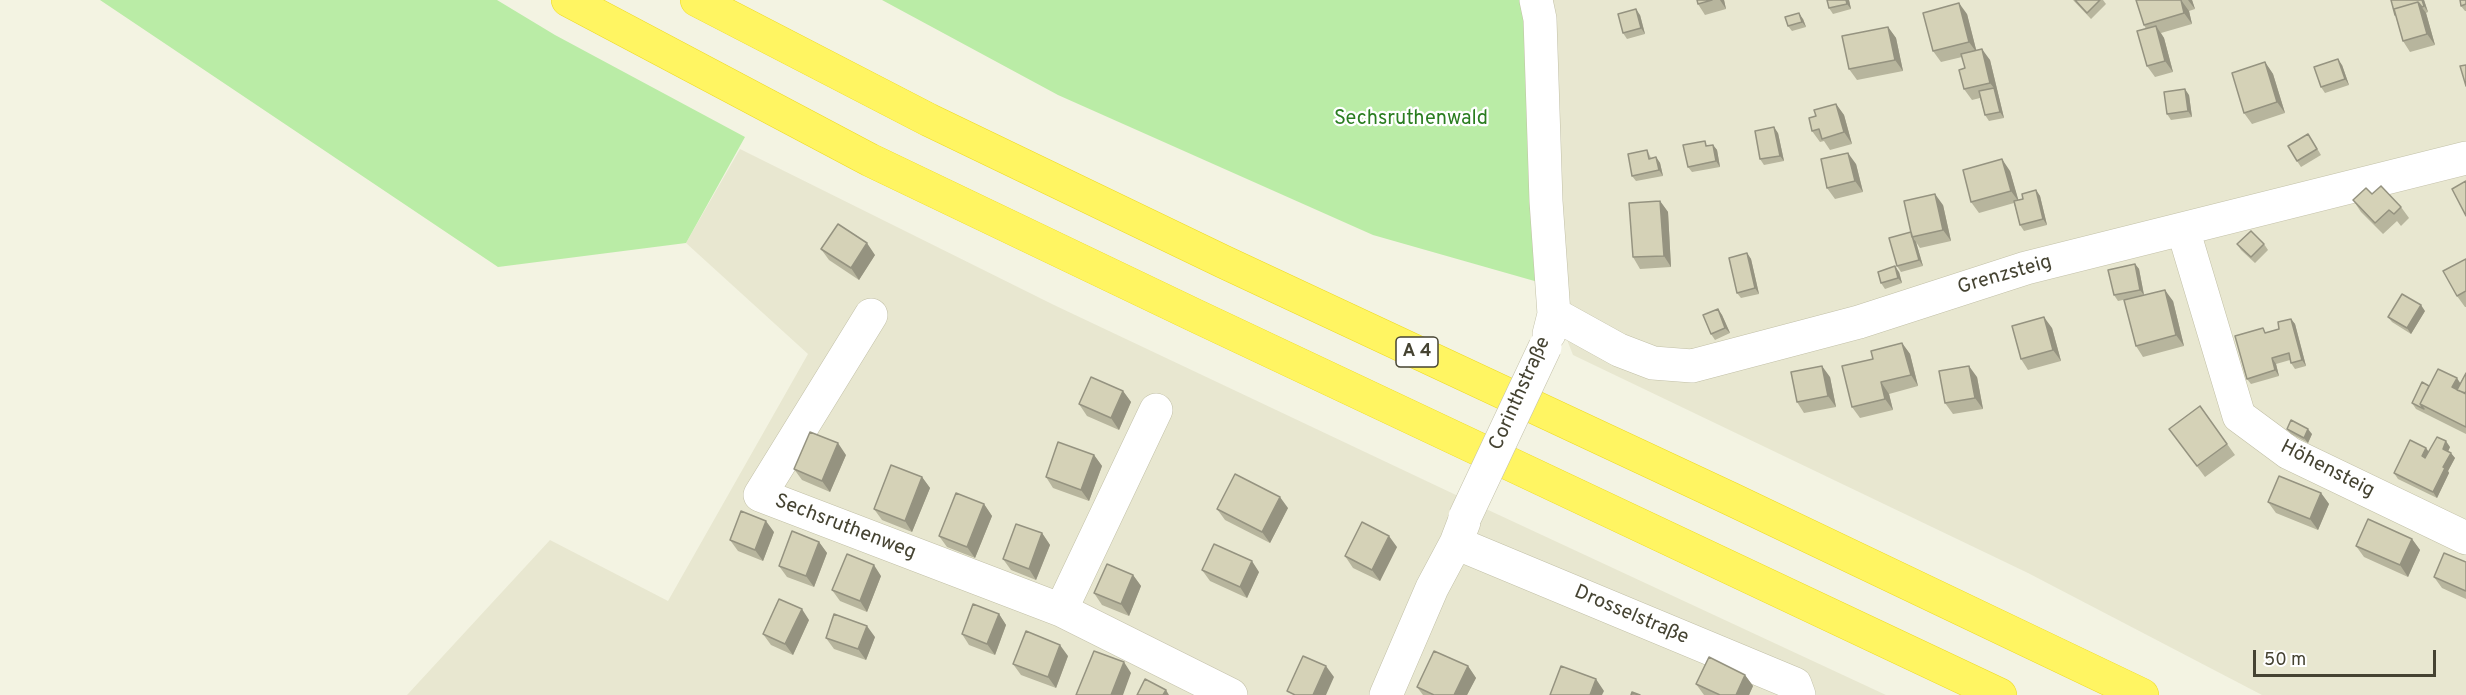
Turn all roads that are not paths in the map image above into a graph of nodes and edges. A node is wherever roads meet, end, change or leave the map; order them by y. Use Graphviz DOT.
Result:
graph roads {
  1 [pos="568,0"];
  2 [pos="698,0"];
  3 [pos="1536,0"];
  4 [pos="2466,158"];
  5 [pos="2183,229"];
  6 [pos="1554,314"];
  7 [pos="871,315"];
  8 [pos="1156,410"];
  9 [pos="1461,530"];
  10 [pos="2466,538"];
  11 [pos="1061,610"];
  12 [pos="1231,695"];
  13 [pos="1386,695"];
  14 [pos="1799,695"];
  15 [pos="2000,695"];
  16 [pos="2142,695"];
  1 -- 15 [label="highway"];
  2 -- 16 [label="highway, A 4"];
  3 -- 6 [label="street, Corinthstraße"];
  4 -- 5 [label="street, Grenzsteig"];
  5 -- 6 [label="street, Grenzsteig"];
  5 -- 10 [label="street, Höhensteig"];
  6 -- 9 [label="street, Corinthstraße, bridge"];
  7 -- 11 [label="street, Sechsruthenweg"];
  8 -- 11 [label="street"];
  9 -- 13 [label="street, Corinthstraße"];
  9 -- 14 [label="street, Drosselstraße"];
  11 -- 12 [label="street, Sechsruthenweg"];
}
